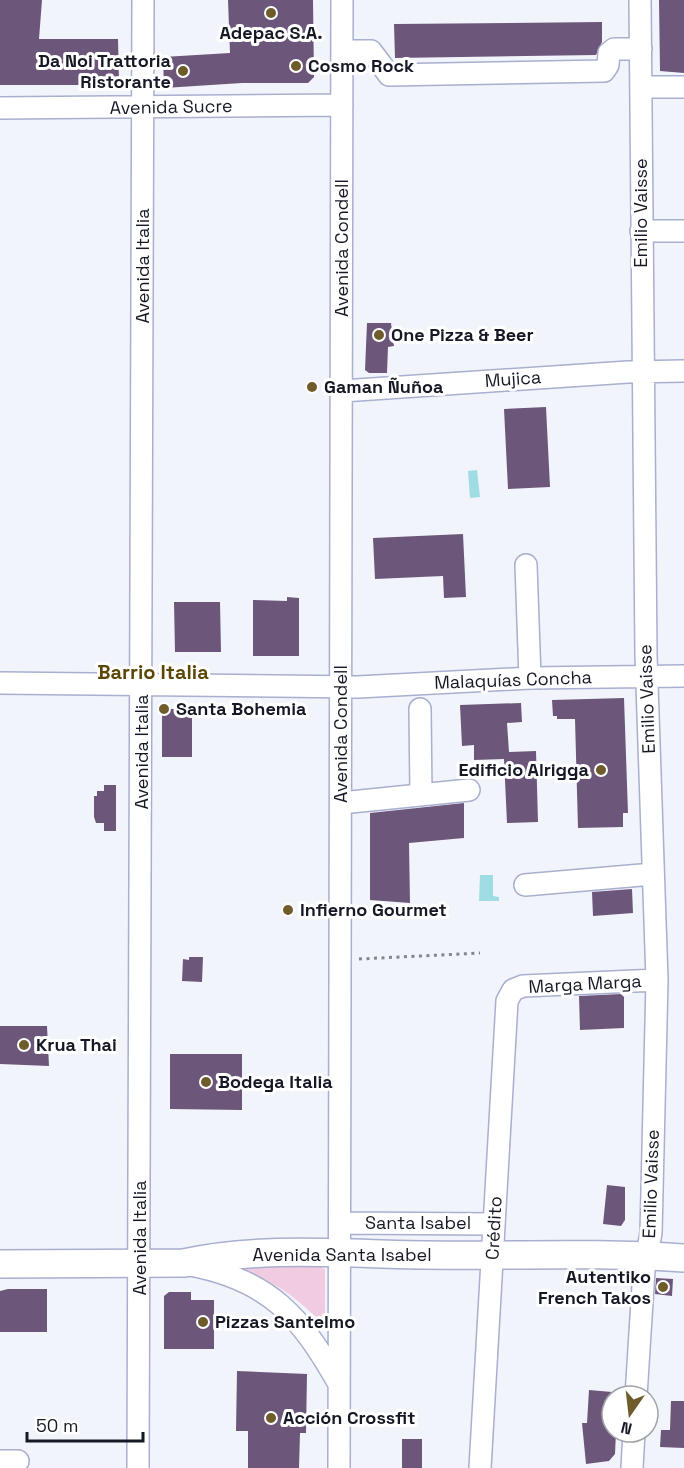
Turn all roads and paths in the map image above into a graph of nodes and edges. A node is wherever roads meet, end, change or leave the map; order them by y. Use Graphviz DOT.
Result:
graph roads {
  1 [pos="143,0"];
  2 [pos="342,0"];
  3 [pos="640,0"];
  4 [pos="641,50"];
  5 [pos="342,51"];
  6 [pos="641,87"];
  7 [pos="684,87"];
  8 [pos="342,105"];
  9 [pos="0,108"];
  10 [pos="143,108"];
  11 [pos="641,231"];
  12 [pos="684,231"];
  13 [pos="642,371"];
  14 [pos="684,371"];
  15 [pos="342,391"];
  16 [pos="526,565"];
  17 [pos="646,675"];
  18 [pos="684,676"];
  19 [pos="530,678"];
  20 [pos="0,683"];
  21 [pos="142,685"];
  22 [pos="341,687"];
  23 [pos="420,709"];
  24 [pos="469,790"];
  25 [pos="421,795"];
  26 [pos="341,803"];
  27 [pos="653,874"];
  28 [pos="525,885"];
  29 [pos="480,954"];
  30 [pos="365,959"];
  31 [pos="657,980"];
  32 [pos="513,990"];
  33 [pos="341,1223"];
  34 [pos="495,1224"];
  35 [pos="341,1253"];
  36 [pos="492,1256"];
  37 [pos="648,1256"];
  38 [pos="684,1258"];
  39 [pos="140,1263"];
  40 [pos="184,1263"];
  41 [pos="0,1264"];
  42 [pos="637,1384"];
  43 [pos="340,1385"];
  44 [pos="633,1444"];
  45 [pos="138,1468"];
  46 [pos="339,1468"];
  47 [pos="480,1468"];
  48 [pos="632,1468"];
  1 -- 10 [label="street, Avenida Italia"];
  2 -- 5 [label="street, Avenida Condell"];
  3 -- 4 [label="street, Emilio Vaisse"];
  4 -- 5 [label="street"];
  4 -- 6 [label="street, Emilio Vaisse"];
  5 -- 8 [label="street, Avenida Condell"];
  6 -- 7 [label="street"];
  6 -- 11 [label="street, Emilio Vaisse"];
  8 -- 10 [label="street, Avenida Sucre"];
  8 -- 15 [label="street, Avenida Condell"];
  9 -- 10 [label="street, Avenida Sucre"];
  10 -- 21 [label="street, Avenida Italia"];
  11 -- 12 [label="street"];
  11 -- 13 [label="street, Emilio Vaisse"];
  13 -- 14 [label="street, Mujica"];
  13 -- 15 [label="street, Mujica"];
  13 -- 17 [label="street, Emilio Vaisse"];
  15 -- 22 [label="street, Avenida Condell"];
  16 -- 19 [label="street"];
  17 -- 18 [label="street, Malaquías Concha"];
  17 -- 19 [label="street, Malaquías Concha"];
  17 -- 27 [label="street, Emilio Vaisse"];
  19 -- 22 [label="street, Malaquías Concha"];
  20 -- 21 [label="street, Malaquías Concha"];
  21 -- 22 [label="street, Malaquías Concha"];
  21 -- 39 [label="street, Avenida Italia"];
  22 -- 26 [label="street, Avenida Condell"];
  23 -- 25 [label="street"];
  24 -- 25 [label="street"];
  25 -- 26 [label="street"];
  26 -- 33 [label="street, Avenida Condell"];
  27 -- 28 [label="street"];
  27 -- 31 [label="street, Emilio Vaisse"];
  29 -- 30 [label="path"];
  31 -- 32 [label="street, Marga Marga"];
  31 -- 37 [label="street, Emilio Vaisse"];
  32 -- 34 [label="street, Crédito"];
  33 -- 34 [label="street, Santa Isabel"];
  33 -- 35 [label="street, Avenida Condell"];
  34 -- 36 [label="street, Crédito"];
  35 -- 36 [label="main road, Avenida Santa Isabel"];
  35 -- 40 [label="main road, Avenida Santa Isabel"];
  35 -- 43 [label="street, Avenida Condell"];
  36 -- 37 [label="main road, Avenida Santa Isabel"];
  36 -- 47 [label="street, Crédito"];
  37 -- 38 [label="main road, Avenida Santa Isabel"];
  37 -- 42 [label="street, Emilio Vaisse"];
  39 -- 40 [label="main road, Avenida Santa Isabel"];
  39 -- 41 [label="main road, Avenida Santa Isabel"];
  39 -- 45 [label="street, Avenida Italia"];
  40 -- 43 [label="street"];
  43 -- 46 [label="street, Avenida Condell"];
  44 -- 48 [label="street"];
}
